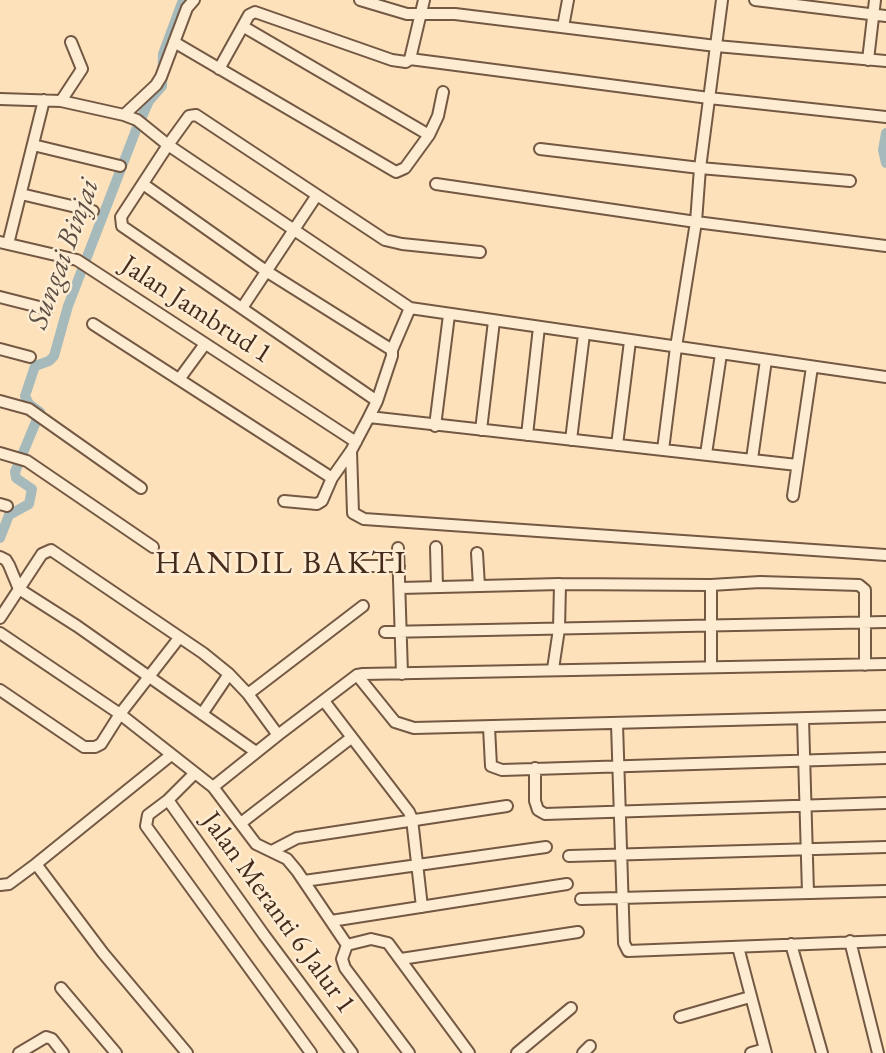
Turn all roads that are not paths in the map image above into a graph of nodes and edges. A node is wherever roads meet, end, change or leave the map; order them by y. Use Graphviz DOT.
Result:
graph roads {
  1 [pos="194,0"];
  2 [pos="360,0"];
  3 [pos="424,0"];
  4 [pos="568,0"];
  5 [pos="722,0"];
  6 [pos="755,0"];
  7 [pos="874,0"];
  8 [pos="872,14"];
  9 [pos="421,15"];
  10 [pos="886,16"];
  11 [pos="244,27"];
  12 [pos="563,27"];
  13 [pos="71,42"];
  14 [pos="174,42"];
  15 [pos="716,46"];
  16 [pos="410,59"];
  17 [pos="868,60"];
  18 [pos="886,61"];
  19 [pos="219,69"];
  20 [pos="443,92"];
  21 [pos="0,99"];
  22 [pos="709,99"];
  23 [pos="44,100"];
  24 [pos="61,100"];
  25 [pos="124,115"];
  26 [pos="886,117"];
  27 [pos="429,135"];
  28 [pos="33,145"];
  29 [pos="168,145"];
  30 [pos="540,149"];
  31 [pos="120,166"];
  32 [pos="700,168"];
  33 [pos="850,181"];
  34 [pos="143,184"];
  35 [pos="436,184"];
  36 [pos="21,194"];
  37 [pos="317,195"];
  38 [pos="93,211"];
  39 [pos="696,222"];
  40 [pos="294,231"];
  41 [pos="4,243"];
  42 [pos="886,246"];
  43 [pos="480,253"];
  44 [pos="266,271"];
  45 [pos="0,297"];
  46 [pos="242,308"];
  47 [pos="410,308"];
  48 [pos="47,309"];
  49 [pos="449,315"];
  50 [pos="494,321"];
  51 [pos="93,324"];
  52 [pos="539,327"];
  53 [pos="584,334"];
  54 [pos="630,341"];
  55 [pos="205,344"];
  56 [pos="676,347"];
  57 [pos="0,349"];
  58 [pos="391,350"];
  59 [pos="721,354"];
  60 [pos="30,357"];
  61 [pos="766,360"];
  62 [pos="812,367"];
  63 [pos="886,377"];
  64 [pos="180,378"];
  65 [pos="0,401"];
  66 [pos="377,401"];
  67 [pos="369,417"];
  68 [pos="435,426"];
  69 [pos="481,430"];
  70 [pos="527,435"];
  71 [pos="571,440"];
  72 [pos="617,445"];
  73 [pos="353,447"];
  74 [pos="663,450"];
  75 [pos="0,453"];
  76 [pos="706,454"];
  77 [pos="752,459"];
  78 [pos="797,465"];
  79 [pos="332,478"];
  80 [pos="141,488"];
  81 [pos="793,496"];
  82 [pos="285,500"];
  83 [pos="153,547"];
  84 [pos="436,547"];
  85 [pos="398,548"];
  86 [pos="477,553"];
  87 [pos="886,555"];
  88 [pos="3,559"];
  89 [pos="362,566"];
  90 [pos="399,566"];
  91 [pos="559,584"];
  92 [pos="479,586"];
  93 [pos="711,586"];
  94 [pos="437,587"];
  95 [pos="400,588"];
  96 [pos="19,589"];
  97 [pos="363,606"];
  98 [pos="0,618"];
  99 [pos="866,622"];
  100 [pos="886,622"];
  101 [pos="711,625"];
  102 [pos="559,629"];
  103 [pos="401,631"];
  104 [pos="385,632"];
  105 [pos="0,634"];
  106 [pos="179,638"];
  107 [pos="865,664"];
  108 [pos="886,664"];
  109 [pos="710,666"];
  110 [pos="553,669"];
  111 [pos="229,674"];
  112 [pos="402,674"];
  113 [pos="358,675"];
  114 [pos="148,677"];
  115 [pos="0,690"];
  116 [pos="248,694"];
  117 [pos="324,701"];
  118 [pos="120,714"];
  119 [pos="202,714"];
  120 [pos="886,716"];
  121 [pos="803,719"];
  122 [pos="617,724"];
  123 [pos="489,727"];
  124 [pos="278,735"];
  125 [pos="351,738"];
  126 [pos="256,752"];
  127 [pos="171,755"];
  128 [pos="886,758"];
  129 [pos="804,762"];
  130 [pos="618,766"];
  131 [pos="535,768"];
  132 [pos="195,773"];
  133 [pos="213,787"];
  134 [pos="168,800"];
  135 [pos="886,803"];
  136 [pos="805,805"];
  137 [pos="507,806"];
  138 [pos="620,812"];
  139 [pos="412,819"];
  140 [pos="241,823"];
  141 [pos="546,847"];
  142 [pos="886,847"];
  143 [pos="806,849"];
  144 [pos="272,851"];
  145 [pos="621,855"];
  146 [pos="569,856"];
  147 [pos="417,863"];
  148 [pos="36,864"];
  149 [pos="304,881"];
  150 [pos="568,884"];
  151 [pos="0,885"];
  152 [pos="886,891"];
  153 [pos="808,892"];
  154 [pos="623,898"];
  155 [pos="581,899"];
  156 [pos="422,907"];
  157 [pos="331,921"];
  158 [pos="578,932"];
  159 [pos="850,941"];
  160 [pos="886,941"];
  161 [pos="791,944"];
  162 [pos="347,945"];
  163 [pos="738,947"];
  164 [pos="401,959"];
  165 [pos="61,988"];
  166 [pos="750,997"];
  167 [pos="571,1008"];
  168 [pos="680,1017"];
  169 [pos="765,1051"];
  170 [pos="19,1053"];
  171 [pos="63,1053"];
  172 [pos="116,1053"];
  173 [pos="187,1053"];
  174 [pos="311,1053"];
  175 [pos="352,1053"];
  176 [pos="409,1053"];
  177 [pos="469,1053"];
  178 [pos="517,1053"];
  179 [pos="751,1053"];
  180 [pos="822,1053"];
  181 [pos="878,1053"];
  1 -- 14 [label="street"];
  2 -- 9 [label="street"];
  3 -- 9 [label="street"];
  4 -- 12 [label="street"];
  5 -- 15 [label="street"];
  6 -- 8 [label="street"];
  7 -- 8 [label="street"];
  8 -- 10 [label="street"];
  8 -- 17 [label="street"];
  9 -- 12 [label="street"];
  9 -- 16 [label="street"];
  11 -- 16 [label="street"];
  11 -- 19 [label="street"];
  11 -- 27 [label="street"];
  12 -- 15 [label="street"];
  13 -- 24 [label="street"];
  14 -- 19 [label="street"];
  14 -- 25 [label="street"];
  15 -- 17 [label="street"];
  15 -- 22 [label="street"];
  16 -- 22 [label="street"];
  17 -- 18 [label="street"];
  19 -- 27 [label="street"];
  20 -- 27 [label="street"];
  21 -- 23 [label="street"];
  22 -- 26 [label="street"];
  22 -- 32 [label="street"];
  23 -- 24 [label="street"];
  23 -- 28 [label="street"];
  24 -- 25 [label="street"];
  25 -- 29 [label="street"];
  28 -- 31 [label="street"];
  28 -- 36 [label="street"];
  29 -- 34 [label="street"];
  29 -- 37 [label="street"];
  29 -- 40 [label="street"];
  30 -- 32 [label="street"];
  32 -- 33 [label="street"];
  32 -- 39 [label="street"];
  34 -- 44 [label="street"];
  34 -- 46 [label="street"];
  35 -- 39 [label="street"];
  36 -- 38 [label="street"];
  36 -- 41 [label="street"];
  37 -- 40 [label="street"];
  37 -- 43 [label="street"];
  39 -- 42 [label="street"];
  39 -- 56 [label="street"];
  40 -- 44 [label="street"];
  40 -- 47 [label="street"];
  41 -- 55 [label="street, Jalan Jambrud 1"];
  44 -- 46 [label="street"];
  44 -- 58 [label="street"];
  45 -- 48 [label="street"];
  46 -- 66 [label="street"];
  47 -- 49 [label="street"];
  47 -- 58 [label="street"];
  49 -- 50 [label="street"];
  49 -- 68 [label="street"];
  50 -- 52 [label="street"];
  50 -- 69 [label="street"];
  51 -- 64 [label="street"];
  52 -- 53 [label="street"];
  52 -- 70 [label="street"];
  53 -- 54 [label="street"];
  53 -- 71 [label="street"];
  54 -- 56 [label="street"];
  54 -- 72 [label="street"];
  55 -- 64 [label="street"];
  55 -- 73 [label="street, Jalan Jambrud 1"];
  56 -- 59 [label="street"];
  56 -- 74 [label="street"];
  57 -- 60 [label="street"];
  58 -- 66 [label="street"];
  59 -- 61 [label="street"];
  59 -- 76 [label="street"];
  61 -- 62 [label="street"];
  61 -- 77 [label="street"];
  62 -- 63 [label="street"];
  62 -- 78 [label="street"];
  64 -- 79 [label="street"];
  65 -- 80 [label="street"];
  66 -- 67 [label="street"];
  67 -- 68 [label="street"];
  67 -- 73 [label="street"];
  68 -- 69 [label="street"];
  69 -- 70 [label="street"];
  70 -- 71 [label="street"];
  71 -- 72 [label="street"];
  72 -- 74 [label="street"];
  73 -- 79 [label="street"];
  73 -- 87 [label="street"];
  74 -- 76 [label="street"];
  75 -- 83 [label="street"];
  76 -- 77 [label="street"];
  77 -- 78 [label="street"];
  78 -- 81 [label="street"];
  79 -- 82 [label="street"];
  84 -- 94 [label="street"];
  85 -- 90 [label="street"];
  86 -- 92 [label="street"];
  88 -- 96 [label="street"];
  89 -- 90 [label="street"];
  90 -- 95 [label="street"];
  91 -- 92 [label="street"];
  91 -- 93 [label="street"];
  91 -- 102 [label="street"];
  92 -- 94 [label="street"];
  93 -- 99 [label="street"];
  93 -- 101 [label="street"];
  94 -- 95 [label="street"];
  95 -- 103 [label="street"];
  96 -- 98 [label="street"];
  96 -- 106 [label="street"];
  96 -- 114 [label="street"];
  97 -- 116 [label="street"];
  99 -- 100 [label="street"];
  99 -- 101 [label="street"];
  99 -- 107 [label="street"];
  101 -- 102 [label="street"];
  101 -- 109 [label="street"];
  102 -- 103 [label="street"];
  102 -- 110 [label="street"];
  103 -- 104 [label="street"];
  103 -- 112 [label="street"];
  105 -- 118 [label="street"];
  106 -- 111 [label="street"];
  106 -- 114 [label="street"];
  107 -- 108 [label="street"];
  107 -- 109 [label="street"];
  109 -- 110 [label="street"];
  110 -- 112 [label="street"];
  111 -- 116 [label="street"];
  111 -- 119 [label="street"];
  112 -- 113 [label="street"];
  113 -- 117 [label="street"];
  113 -- 123 [label="street"];
  114 -- 118 [label="street"];
  114 -- 119 [label="street"];
  115 -- 118 [label="street"];
  116 -- 124 [label="street"];
  117 -- 124 [label="street"];
  117 -- 125 [label="street"];
  118 -- 127 [label="street"];
  119 -- 126 [label="street"];
  120 -- 121 [label="street"];
  121 -- 122 [label="street"];
  121 -- 129 [label="street"];
  122 -- 123 [label="street"];
  122 -- 130 [label="street"];
  123 -- 131 [label="street"];
  124 -- 126 [label="street"];
  125 -- 139 [label="street"];
  125 -- 140 [label="street"];
  126 -- 133 [label="street"];
  127 -- 132 [label="street"];
  127 -- 148 [label="street"];
  128 -- 129 [label="street"];
  129 -- 130 [label="street"];
  129 -- 136 [label="street"];
  130 -- 131 [label="street"];
  130 -- 138 [label="street"];
  131 -- 138 [label="street"];
  132 -- 133 [label="street"];
  132 -- 134 [label="street"];
  133 -- 140 [label="street"];
  134 -- 174 [label="street"];
  134 -- 175 [label="street, Jalan Meranti 6 Jalur 1"];
  135 -- 136 [label="street"];
  136 -- 138 [label="street"];
  136 -- 143 [label="street"];
  137 -- 139 [label="street"];
  138 -- 145 [label="street"];
  139 -- 144 [label="street"];
  139 -- 147 [label="street"];
  140 -- 144 [label="street"];
  141 -- 147 [label="street"];
  142 -- 143 [label="street"];
  143 -- 145 [label="street"];
  143 -- 153 [label="street"];
  144 -- 149 [label="street"];
  145 -- 146 [label="street"];
  145 -- 154 [label="street"];
  147 -- 149 [label="street"];
  147 -- 156 [label="street"];
  148 -- 151 [label="street"];
  148 -- 173 [label="street"];
  149 -- 157 [label="street"];
  150 -- 156 [label="street"];
  152 -- 153 [label="street"];
  153 -- 154 [label="street"];
  154 -- 155 [label="street"];
  154 -- 163 [label="street"];
  156 -- 157 [label="street"];
  157 -- 162 [label="street"];
  158 -- 164 [label="street"];
  159 -- 160 [label="street"];
  159 -- 161 [label="street"];
  159 -- 181 [label="street"];
  161 -- 163 [label="street"];
  161 -- 180 [label="street"];
  162 -- 164 [label="street"];
  162 -- 176 [label="street"];
  163 -- 166 [label="street"];
  164 -- 177 [label="street"];
  165 -- 172 [label="street"];
  166 -- 168 [label="street"];
  166 -- 169 [label="street"];
  167 -- 178 [label="street"];
  169 -- 179 [label="street"];
  170 -- 171 [label="street"];
}
